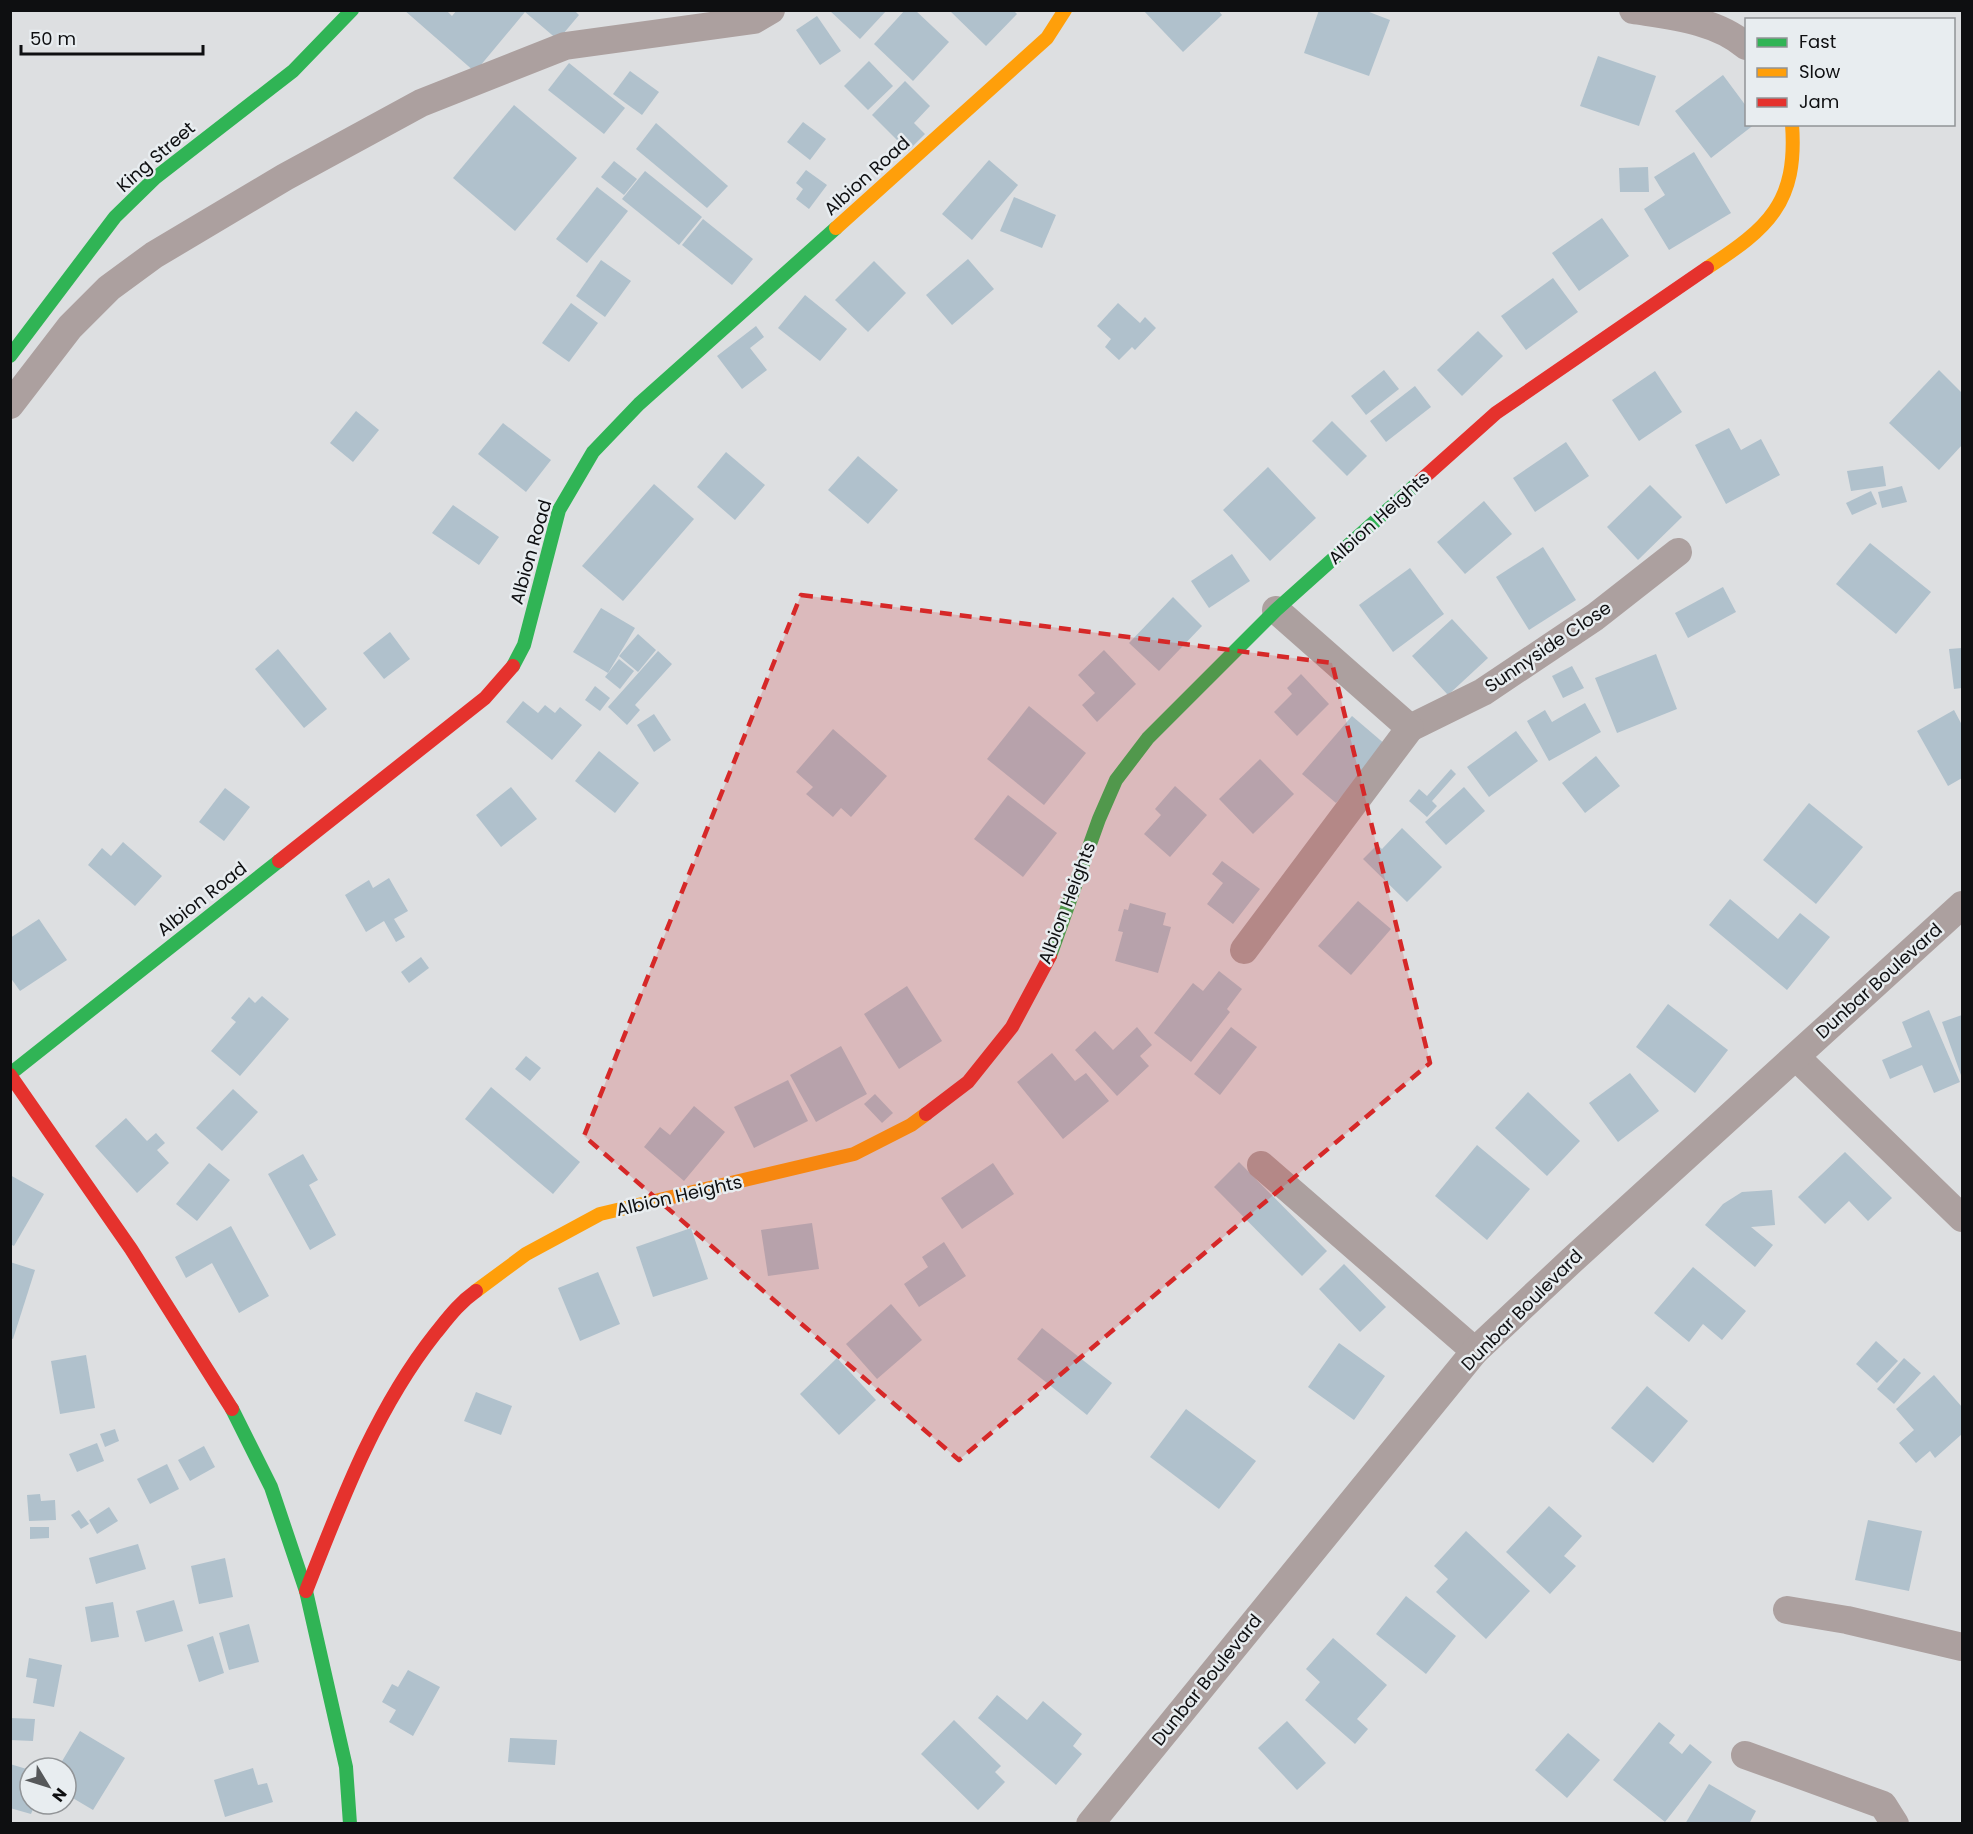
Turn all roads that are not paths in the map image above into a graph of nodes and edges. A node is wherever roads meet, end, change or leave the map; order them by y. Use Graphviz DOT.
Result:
graph roads {
  1 [pos="352,10"];
  2 [pos="771,10"];
  3 [pos="1065,10"];
  4 [pos="1633,10"];
  5 [pos="1745,45"];
  6 [pos="1792,126"];
  7 [pos="10,356"];
  8 [pos="10,405"];
  9 [pos="1678,552"];
  10 [pos="1276,610"];
  11 [pos="1410,728"];
  12 [pos="1962,905"];
  13 [pos="1244,950"];
  14 [pos="1796,1057"];
  15 [pos="10,1074"];
  16 [pos="1261,1165"];
  17 [pos="1962,1218"];
  18 [pos="1475,1351"];
  19 [pos="306,1591"];
  20 [pos="1787,1610"];
  21 [pos="1962,1647"];
  22 [pos="1745,1755"];
  23 [pos="350,1824"];
  24 [pos="1090,1824"];
  25 [pos="1895,1824"];
  1 -- 7 [label="street, King Street"];
  2 -- 8 [label="street"];
  3 -- 15 [label="street, Albion Road"];
  4 -- 5 [label="street"];
  6 -- 10 [label="street, Albion Heights"];
  9 -- 11 [label="street, Sunnyside Close"];
  10 -- 11 [label="street"];
  10 -- 19 [label="street, Albion Heights"];
  11 -- 13 [label="street, Sunnyside Close"];
  12 -- 14 [label="street, Dunbar Boulevard"];
  14 -- 17 [label="street"];
  14 -- 18 [label="street, Dunbar Boulevard"];
  15 -- 19 [label="street"];
  16 -- 18 [label="street"];
  18 -- 24 [label="street, Dunbar Boulevard"];
  19 -- 23 [label="street"];
  20 -- 21 [label="street"];
  22 -- 25 [label="street"];
}
